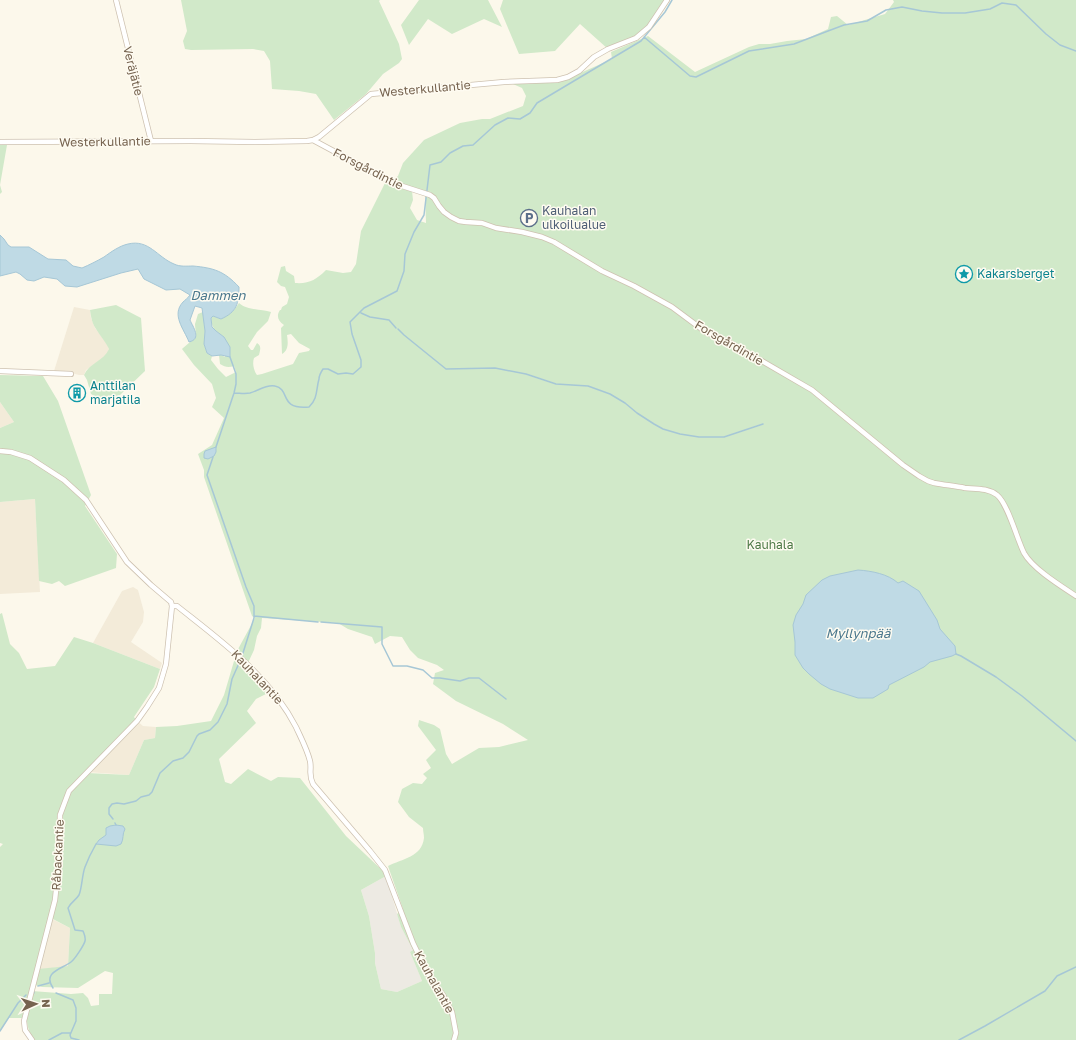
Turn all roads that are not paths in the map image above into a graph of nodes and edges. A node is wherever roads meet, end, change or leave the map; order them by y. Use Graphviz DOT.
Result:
graph roads {
  1 [pos="116,0"];
  2 [pos="667,0"];
  3 [pos="313,140"];
  4 [pos="151,141"];
  5 [pos="0,142"];
  6 [pos="0,371"];
  7 [pos="71,374"];
  8 [pos="0,451"];
  9 [pos="1076,596"];
  10 [pos="172,606"];
  11 [pos="32,1040"];
  12 [pos="454,1040"];
  1 -- 4 [label="street, Veräjätie"];
  2 -- 3 [label="street, Westerkullantie"];
  3 -- 4 [label="street, Westerkullantie"];
  3 -- 9 [label="street, Forsgårdintie"];
  4 -- 5 [label="street, Westerkullantie"];
  6 -- 7 [label="street"];
  8 -- 10 [label="street, Kauhalantie"];
  10 -- 11 [label="street, Råbackantie"];
  10 -- 12 [label="street, Kauhalantie"];
}
